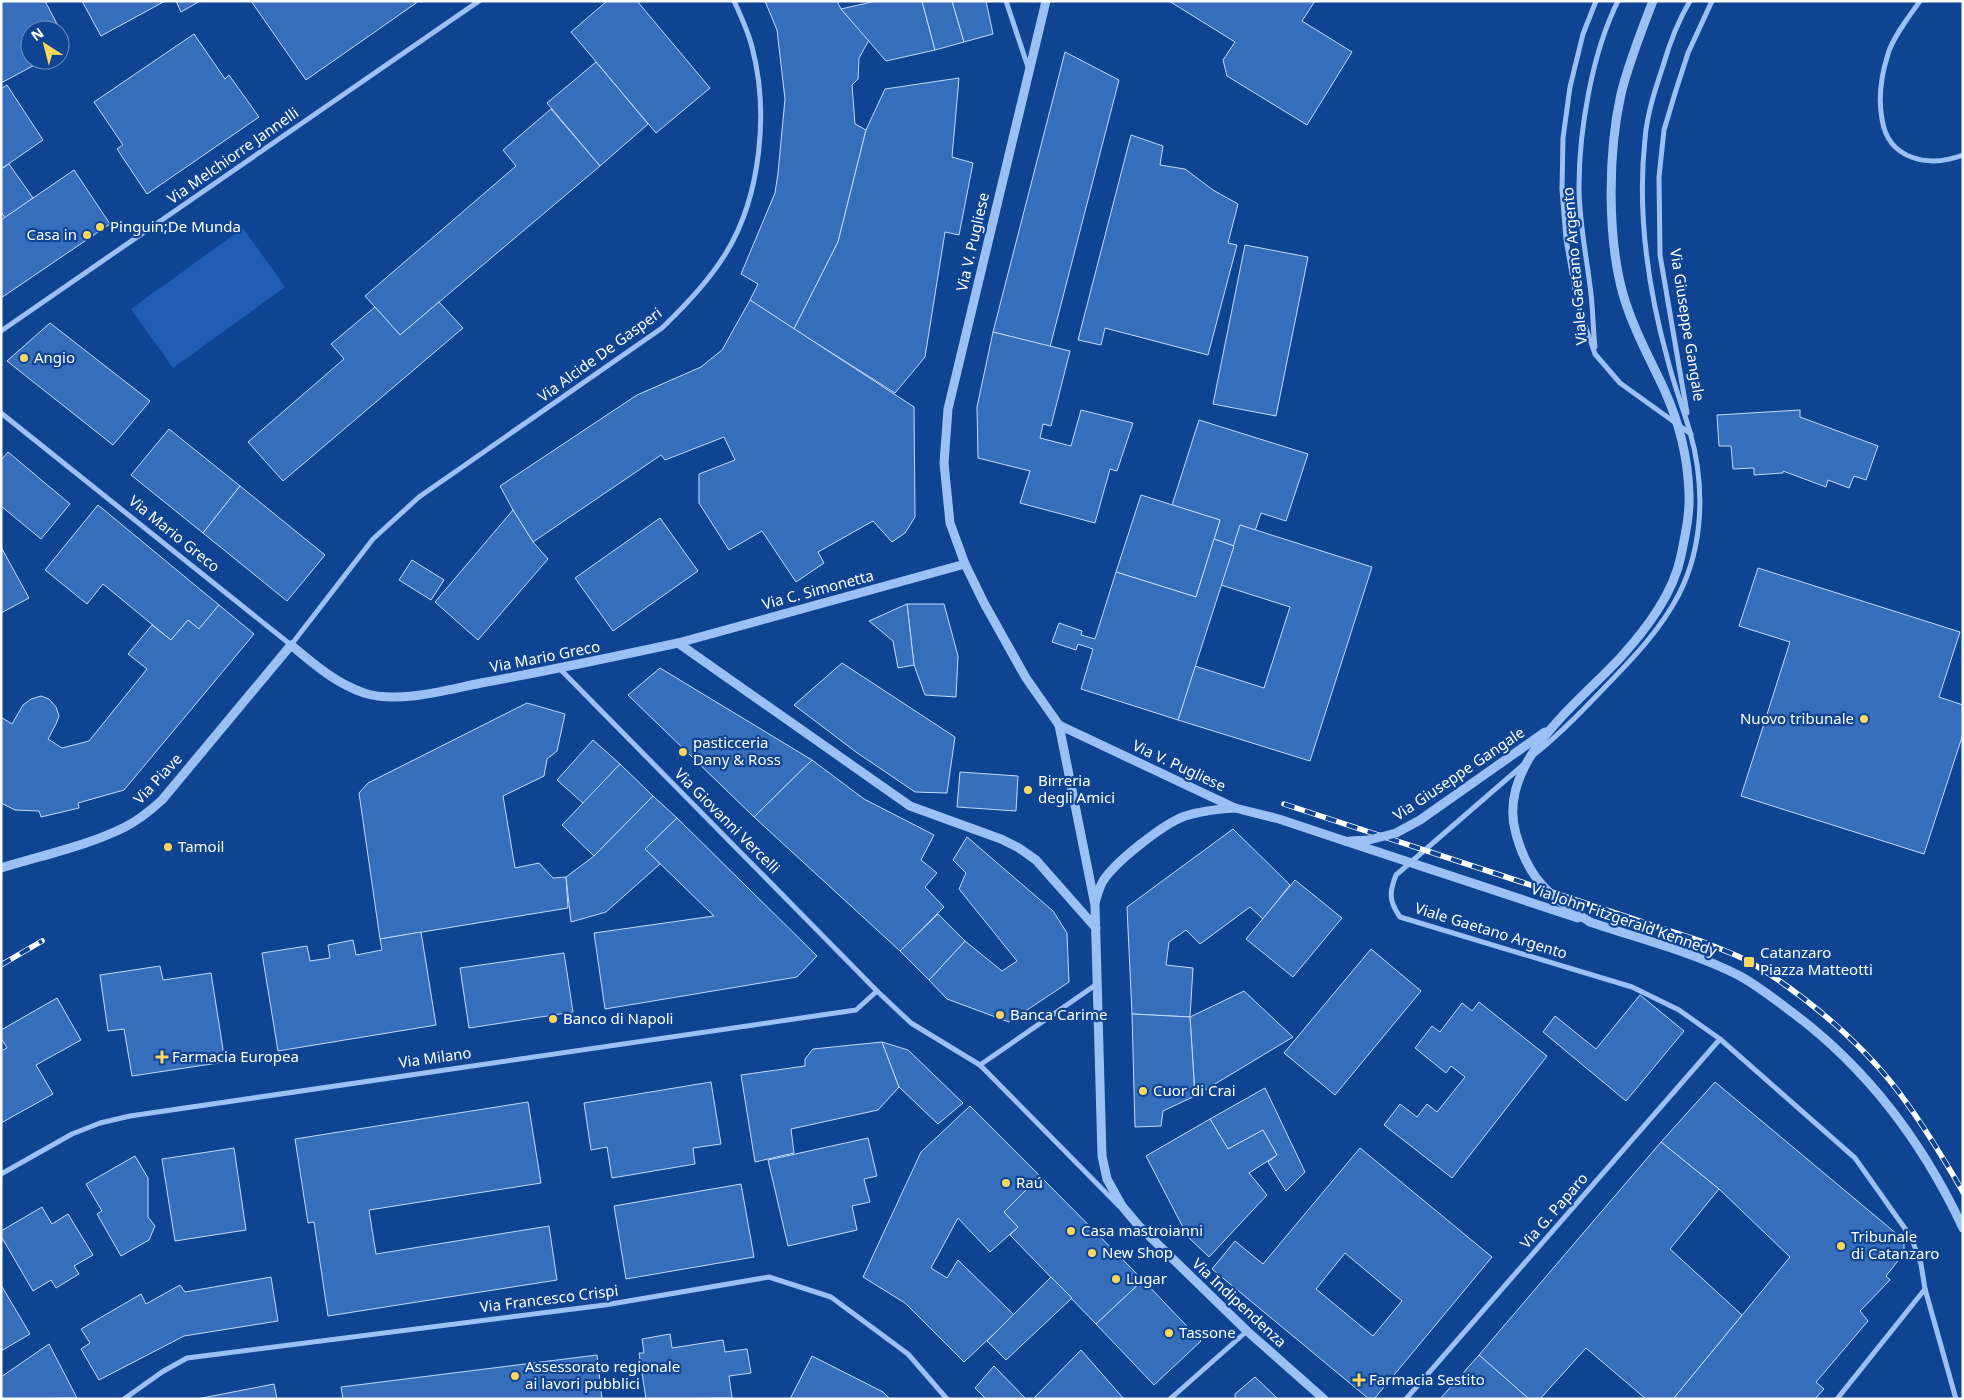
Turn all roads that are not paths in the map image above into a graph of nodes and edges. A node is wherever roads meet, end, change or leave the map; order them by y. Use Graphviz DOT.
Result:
graph roads {
  1 [pos="479,1"];
  2 [pos="734,1"];
  3 [pos="1006,1"];
  4 [pos="1046,1"];
  5 [pos="1596,1"];
  6 [pos="1618,1"];
  7 [pos="1653,1"];
  8 [pos="1690,1"];
  9 [pos="1712,1"];
  10 [pos="1920,1"];
  11 [pos="1029,68"];
  12 [pos="1963,155"];
  13 [pos="1,330"];
  14 [pos="1595,354"];
  15 [pos="1,414"];
  16 [pos="1691,434"];
  17 [pos="965,564"];
  18 [pos="678,643"];
  19 [pos="291,645"];
  20 [pos="560,669"];
  21 [pos="1059,725"];
  22 [pos="1555,725"];
  23 [pos="1235,808"];
  24 [pos="1345,841"];
  25 [pos="1,868"];
  26 [pos="1095,904"];
  27 [pos="1590,922"];
  28 [pos="1096,928"];
  29 [pos="1098,983"];
  30 [pos="877,991"];
  31 [pos="1720,1039"];
  32 [pos="980,1065"];
  33 [pos="1,1174"];
  34 [pos="1138,1225"];
  35 [pos="1963,1228"];
  36 [pos="1925,1290"];
  37 [pos="1248,1331"];
  38 [pos="124,1399"];
  39 [pos="947,1399"];
  40 [pos="1170,1399"];
  41 [pos="1324,1399"];
  42 [pos="1406,1399"];
  43 [pos="1838,1399"];
  44 [pos="1956,1399"];
  1 -- 13 [label="street, Via Melchiorre Jannelli"];
  2 -- 19 [label="street, Via Alcide De Gasperi"];
  3 -- 11 [label="street"];
  4 -- 11 [label="street, Via V. Pugliese"];
  5 -- 14 [label="street"];
  6 -- 14 [label="street, Viale Gaetano Argento"];
  7 -- 22 [label="street, Via Giuseppe Gangale, bridge"];
  8 -- 16 [label="street, Viale Gaetano Argento"];
  9 -- 16 [label="street, Via Giuseppe Gangale"];
  10 -- 12 [label="street"];
  11 -- 17 [label="street, Via V. Pugliese"];
  14 -- 16 [label="street"];
  15 -- 19 [label="street, Via Mario Greco"];
  16 -- 31 [label="street, Viale Gaetano Argento"];
  17 -- 18 [label="street, Via C. Simonetta"];
  17 -- 21 [label="street, Via V. Pugliese"];
  18 -- 20 [label="street, Via Mario Greco"];
  18 -- 28 [label="street"];
  19 -- 20 [label="street, Via Mario Greco"];
  19 -- 25 [label="street, Via Piave"];
  20 -- 30 [label="street, Via Giovanni Vercelli"];
  21 -- 23 [label="street, Via V. Pugliese"];
  21 -- 26 [label="street"];
  22 -- 24 [label="street, Via Giuseppe Gangale, bridge"];
  22 -- 27 [label="street, Via Giuseppe Gangale, bridge"];
  23 -- 24 [label="street, Via V. Pugliese"];
  23 -- 26 [label="street"];
  24 -- 27 [label="street, Via John Fitzgerald Kennedy, bridge"];
  26 -- 28 [label="street, Via Indipendenza"];
  27 -- 35 [label="street, Via John Fitzgerald Kennedy"];
  28 -- 29 [label="street, Via Indipendenza"];
  29 -- 32 [label="street"];
  29 -- 34 [label="street, Via Indipendenza"];
  30 -- 32 [label="street, Via Indipendenza"];
  30 -- 33 [label="street, Via Milano"];
  31 -- 36 [label="street, Viale Gaetano Argento"];
  31 -- 42 [label="street, Via G. Paparo"];
  32 -- 34 [label="street, Via Indipendenza"];
  34 -- 37 [label="street, Via Indipendenza"];
  36 -- 43 [label="street"];
  36 -- 44 [label="street, Viale Gaetano Argento"];
  37 -- 40 [label="street"];
  37 -- 41 [label="street, Via Indipendenza"];
  38 -- 39 [label="street, Via Francesco Crispi"];
}
